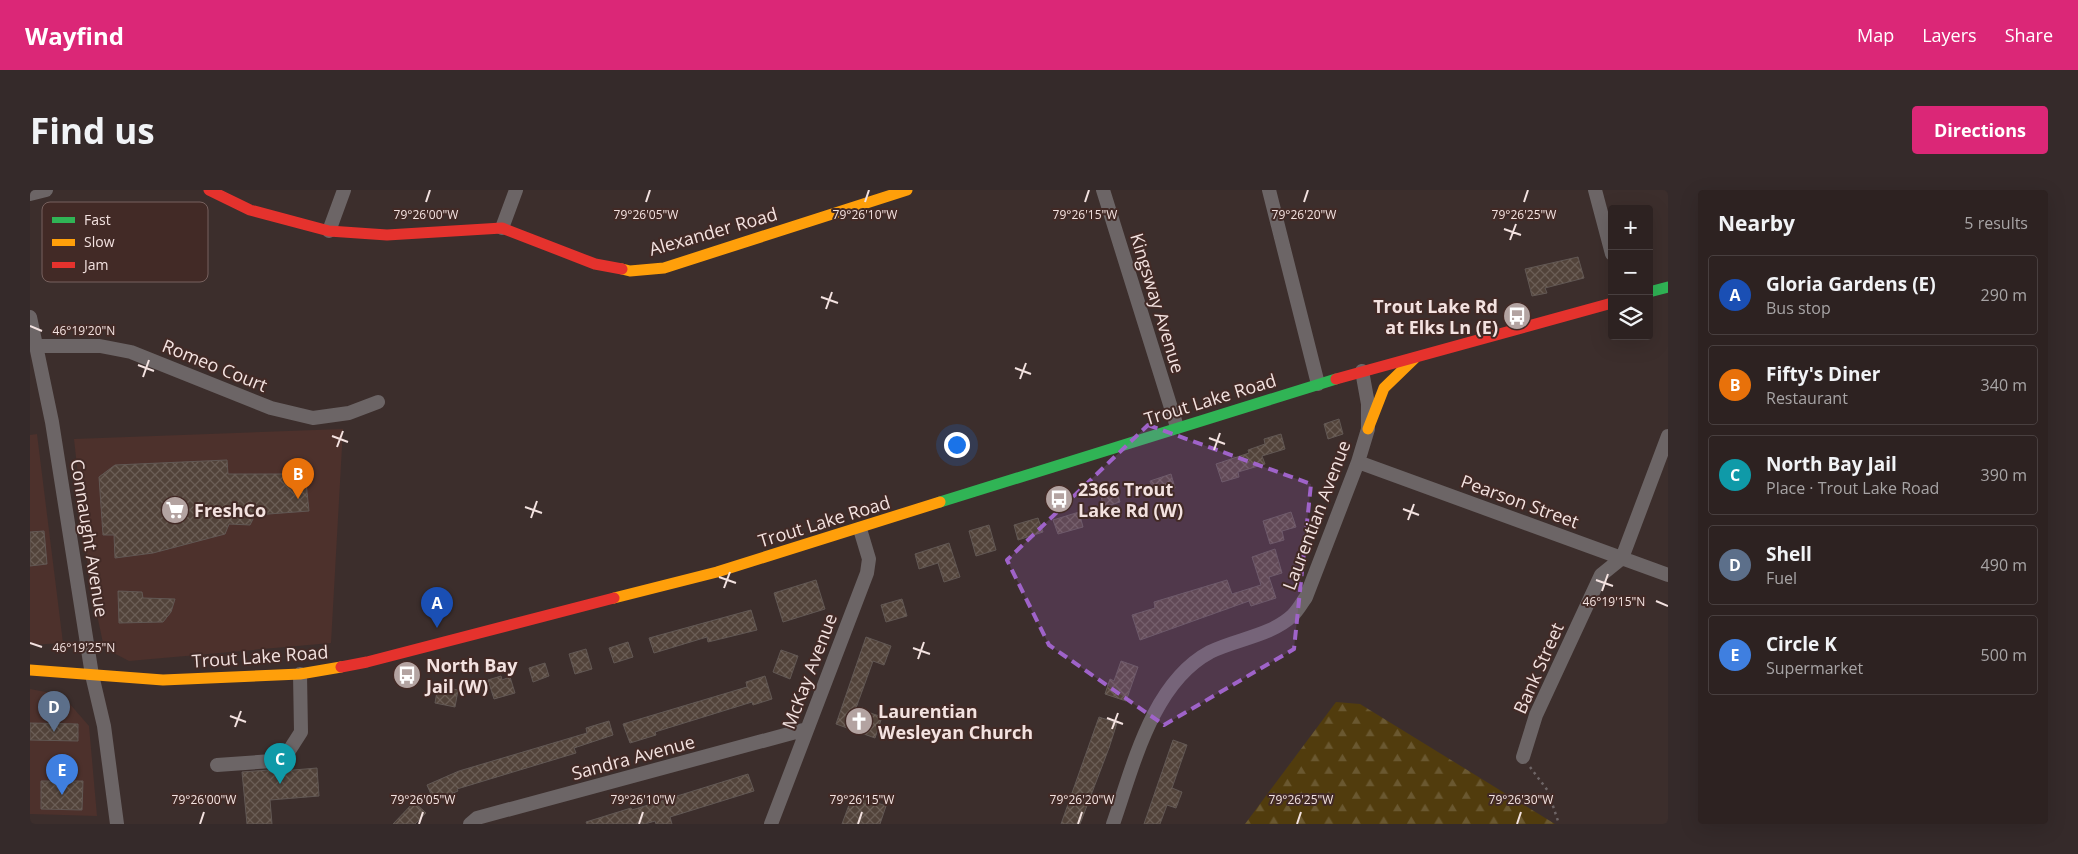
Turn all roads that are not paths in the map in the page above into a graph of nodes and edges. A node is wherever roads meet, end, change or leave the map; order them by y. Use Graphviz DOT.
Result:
graph roads {
  1 [pos="46,190"];
  2 [pos="209,190"];
  3 [pos="344,190"];
  4 [pos="516,190"];
  5 [pos="907,190"];
  6 [pos="1103,190"];
  7 [pos="1269,190"];
  8 [pos="1595,190"];
  9 [pos="30,194"];
  10 [pos="502,228"];
  11 [pos="329,232"];
  12 [pos="1611,250"];
  13 [pos="1668,287"];
  14 [pos="1653,291"];
  15 [pos="1608,303"];
  16 [pos="30,318"];
  17 [pos="33,345"];
  18 [pos="1417,356"];
  19 [pos="1362,372"];
  20 [pos="1318,384"];
  21 [pos="378,402"];
  22 [pos="1177,428"];
  23 [pos="1368,429"];
  24 [pos="1668,436"];
  25 [pos="1358,462"];
  26 [pos="860,529"];
  27 [pos="1622,558"];
  28 [pos="1668,575"];
  29 [pos="30,670"];
  30 [pos="300,674"];
  31 [pos="92,675"];
  32 [pos="807,729"];
  33 [pos="1523,757"];
  34 [pos="217,765"];
  35 [pos="118,824"];
  36 [pos="470,824"];
  37 [pos="771,824"];
  38 [pos="1112,824"];
  1 -- 9 [label="street"];
  2 -- 11 [label="main road, Alexander Road"];
  3 -- 11 [label="street"];
  4 -- 10 [label="street"];
  5 -- 10 [label="main road, Alexander Road"];
  6 -- 22 [label="street, Kingsway Avenue"];
  7 -- 20 [label="street"];
  8 -- 12 [label="street"];
  10 -- 11 [label="main road, Alexander Road"];
  13 -- 14 [label="main road"];
  15 -- 18 [label="main road, Trout Lake Road"];
  16 -- 17 [label="street, Connaught Avenue"];
  17 -- 21 [label="street, Romeo Court"];
  17 -- 31 [label="street, Connaught Avenue"];
  18 -- 19 [label="main road, Trout Lake Road"];
  18 -- 23 [label="main road"];
  19 -- 20 [label="main road, Trout Lake Road"];
  19 -- 23 [label="street, Laurentian Avenue"];
  20 -- 22 [label="main road, Trout Lake Road"];
  22 -- 26 [label="main road, Trout Lake Road"];
  23 -- 25 [label="street, Laurentian Avenue"];
  24 -- 27 [label="street"];
  25 -- 27 [label="street, Pearson Street"];
  25 -- 38 [label="street, Laurentian Avenue"];
  26 -- 30 [label="main road, Trout Lake Road"];
  26 -- 32 [label="street, McKay Avenue"];
  27 -- 28 [label="street, Pearson Street"];
  27 -- 33 [label="street, Bank Street"];
  29 -- 31 [label="main road, Trout Lake Road"];
  30 -- 31 [label="main road, Trout Lake Road"];
  30 -- 34 [label="street"];
  31 -- 35 [label="street, Connaught Avenue"];
  32 -- 36 [label="street, Sandra Avenue"];
  32 -- 37 [label="street, McKay Avenue"];
}
